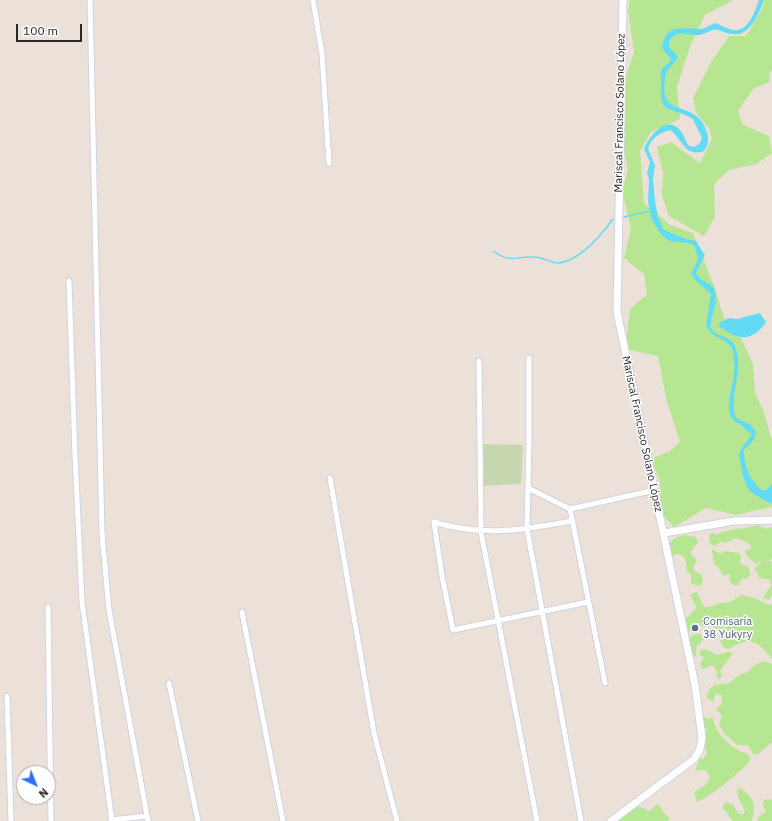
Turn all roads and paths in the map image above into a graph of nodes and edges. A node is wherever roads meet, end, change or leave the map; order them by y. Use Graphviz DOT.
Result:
graph roads {
  1 [pos="90,0"];
  2 [pos="313,0"];
  3 [pos="623,0"];
  4 [pos="329,163"];
  5 [pos="69,281"];
  6 [pos="529,358"];
  7 [pos="479,361"];
  8 [pos="330,478"];
  9 [pos="528,488"];
  10 [pos="654,490"];
  11 [pos="570,509"];
  12 [pos="772,520"];
  13 [pos="572,521"];
  14 [pos="527,529"];
  15 [pos="481,532"];
  16 [pos="664,532"];
  17 [pos="588,602"];
  18 [pos="48,607"];
  19 [pos="242,612"];
  20 [pos="541,612"];
  21 [pos="497,621"];
  22 [pos="169,682"];
  23 [pos="605,683"];
  24 [pos="7,696"];
  25 [pos="147,818"];
  26 [pos="112,820"];
  27 [pos="11,821"];
  28 [pos="52,821"];
  29 [pos="198,821"];
  30 [pos="283,821"];
  31 [pos="396,821"];
  32 [pos="537,821"];
  33 [pos="581,821"];
  34 [pos="611,821"];
  1 -- 25 [label="street"];
  2 -- 4 [label="street"];
  3 -- 10 [label="main road, Mariscal Francisco Solano López"];
  5 -- 26 [label="street"];
  6 -- 9 [label="street"];
  7 -- 15 [label="street"];
  8 -- 31 [label="street"];
  9 -- 11 [label="street"];
  9 -- 14 [label="street"];
  10 -- 11 [label="street"];
  10 -- 16 [label="main road, Mariscal Francisco Solano López"];
  11 -- 13 [label="street"];
  12 -- 16 [label="main road"];
  13 -- 14 [label="street"];
  13 -- 17 [label="street"];
  14 -- 15 [label="street"];
  14 -- 20 [label="street"];
  15 -- 21 [label="street"];
  15 -- 21 [label="street"];
  16 -- 34 [label="main road, Mariscal Francisco Solano López"];
  17 -- 20 [label="street"];
  17 -- 23 [label="street"];
  18 -- 28 [label="street"];
  19 -- 30 [label="street"];
  20 -- 21 [label="street"];
  20 -- 33 [label="street"];
  21 -- 32 [label="street"];
  22 -- 29 [label="street"];
  24 -- 27 [label="street"];
  25 -- 26 [label="street"];
}
